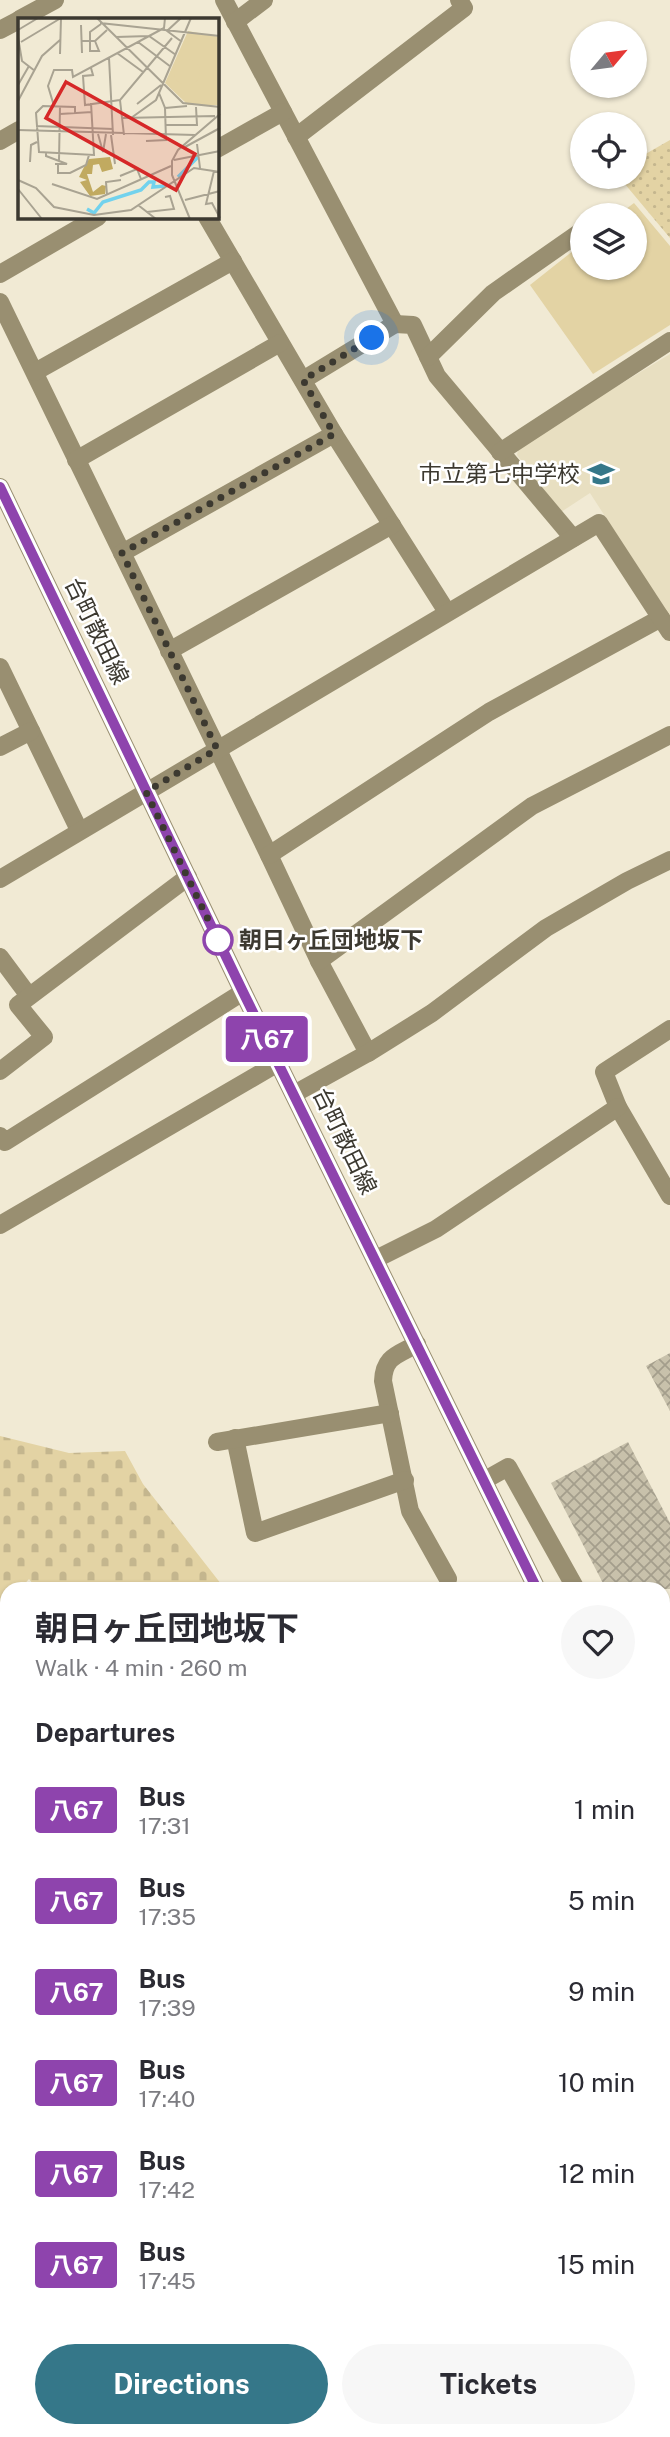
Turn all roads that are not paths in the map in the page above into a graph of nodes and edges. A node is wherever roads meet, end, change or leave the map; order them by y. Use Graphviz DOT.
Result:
graph roads {
  1 [pos="55,0"];
  2 [pos="264,0"];
  3 [pos="459,0"];
  4 [pos="227,15"];
  5 [pos="24,18"];
  6 [pos="18,21"];
  7 [pos="0,30"];
  8 [pos="283,112"];
  9 [pos="18,131"];
  10 [pos="296,137"];
  11 [pos="0,141"];
  12 [pos="219,148"];
  13 [pos="96,219"];
  14 [pos="208,219"];
  15 [pos="570,239"];
  16 [pos="233,261"];
  17 [pos="0,274"];
  18 [pos="0,302"];
  19 [pos="394,324"];
  20 [pos="670,341"];
  21 [pos="280,343"];
  22 [pos="428,357"];
  23 [pos="35,372"];
  24 [pos="303,380"];
  25 [pos="334,434"];
  26 [pos="500,452"];
  27 [pos="76,460"];
  28 [pos="0,487"];
  29 [pos="392,525"];
  30 [pos="573,538"];
  31 [pos="122,553"];
  32 [pos="447,612"];
  33 [pos="666,625"];
  34 [pos="169,651"];
  35 [pos="0,667"];
  36 [pos="31,731"];
  37 [pos="670,735"];
  38 [pos="0,747"];
  39 [pos="217,749"];
  40 [pos="146,792"];
  41 [pos="79,830"];
  42 [pos="269,855"];
  43 [pos="670,860"];
  44 [pos="188,877"];
  45 [pos="0,879"];
  46 [pos="0,957"];
  47 [pos="318,961"];
  48 [pos="243,992"];
  49 [pos="29,996"];
  50 [pos="670,1029"];
  51 [pos="368,1053"];
  52 [pos="278,1063"];
  53 [pos="0,1071"];
  54 [pos="294,1094"];
  55 [pos="618,1107"];
  56 [pos="0,1136"];
  57 [pos="670,1196"];
  58 [pos="0,1225"];
  59 [pos="376,1259"];
  60 [pos="418,1344"];
  61 [pos="390,1413"];
  62 [pos="485,1479"];
  63 [pos="405,1480"];
  64 [pos="447,1579"];
  65 [pos="534,1582"];
  66 [pos="572,1582"];
  1 -- 5 [label="street"];
  2 -- 4 [label="street"];
  3 -- 10 [label="street"];
  4 -- 8 [label="street"];
  6 -- 7 [label="street"];
  8 -- 10 [label="street"];
  8 -- 12 [label="street"];
  9 -- 11 [label="street"];
  10 -- 19 [label="street"];
  13 -- 17 [label="street"];
  14 -- 16 [label="street"];
  15 -- 22 [label="street"];
  16 -- 21 [label="street"];
  16 -- 23 [label="street"];
  18 -- 23 [label="street"];
  19 -- 22 [label="street"];
  19 -- 24 [label="street"];
  20 -- 26 [label="street"];
  21 -- 24 [label="street"];
  21 -- 27 [label="street"];
  22 -- 26 [label="street"];
  23 -- 27 [label="street"];
  24 -- 25 [label="street"];
  25 -- 29 [label="street"];
  25 -- 31 [label="street"];
  26 -- 30 [label="street"];
  27 -- 31 [label="street"];
  28 -- 40 [label="street, 台町散田線"];
  29 -- 32 [label="street"];
  29 -- 34 [label="street"];
  30 -- 32 [label="street"];
  30 -- 33 [label="street"];
  31 -- 34 [label="street"];
  32 -- 39 [label="street"];
  33 -- 42 [label="street"];
  34 -- 39 [label="street"];
  35 -- 36 [label="street"];
  36 -- 38 [label="street"];
  36 -- 41 [label="street"];
  37 -- 47 [label="street"];
  39 -- 40 [label="street"];
  39 -- 42 [label="street"];
  40 -- 41 [label="street"];
  40 -- 44 [label="street, 台町散田線"];
  41 -- 45 [label="street"];
  42 -- 47 [label="street"];
  43 -- 51 [label="street"];
  44 -- 48 [label="street, 台町散田線"];
  44 -- 49 [label="street"];
  46 -- 49 [label="street"];
  47 -- 51 [label="street"];
  48 -- 52 [label="street, 台町散田線"];
  48 -- 56 [label="street"];
  49 -- 53 [label="street"];
  50 -- 55 [label="street"];
  51 -- 54 [label="street"];
  52 -- 54 [label="street, 台町散田線"];
  52 -- 58 [label="street"];
  54 -- 59 [label="street, 台町散田線"];
  55 -- 57 [label="street"];
  55 -- 59 [label="street"];
  59 -- 60 [label="street, 台町散田線"];
  60 -- 61 [label="street"];
  60 -- 62 [label="street, 台町散田線"];
  61 -- 63 [label="street"];
  61 -- 63 [label="street"];
  62 -- 65 [label="street, 台町散田線"];
  62 -- 66 [label="street"];
  63 -- 64 [label="street"];
}
